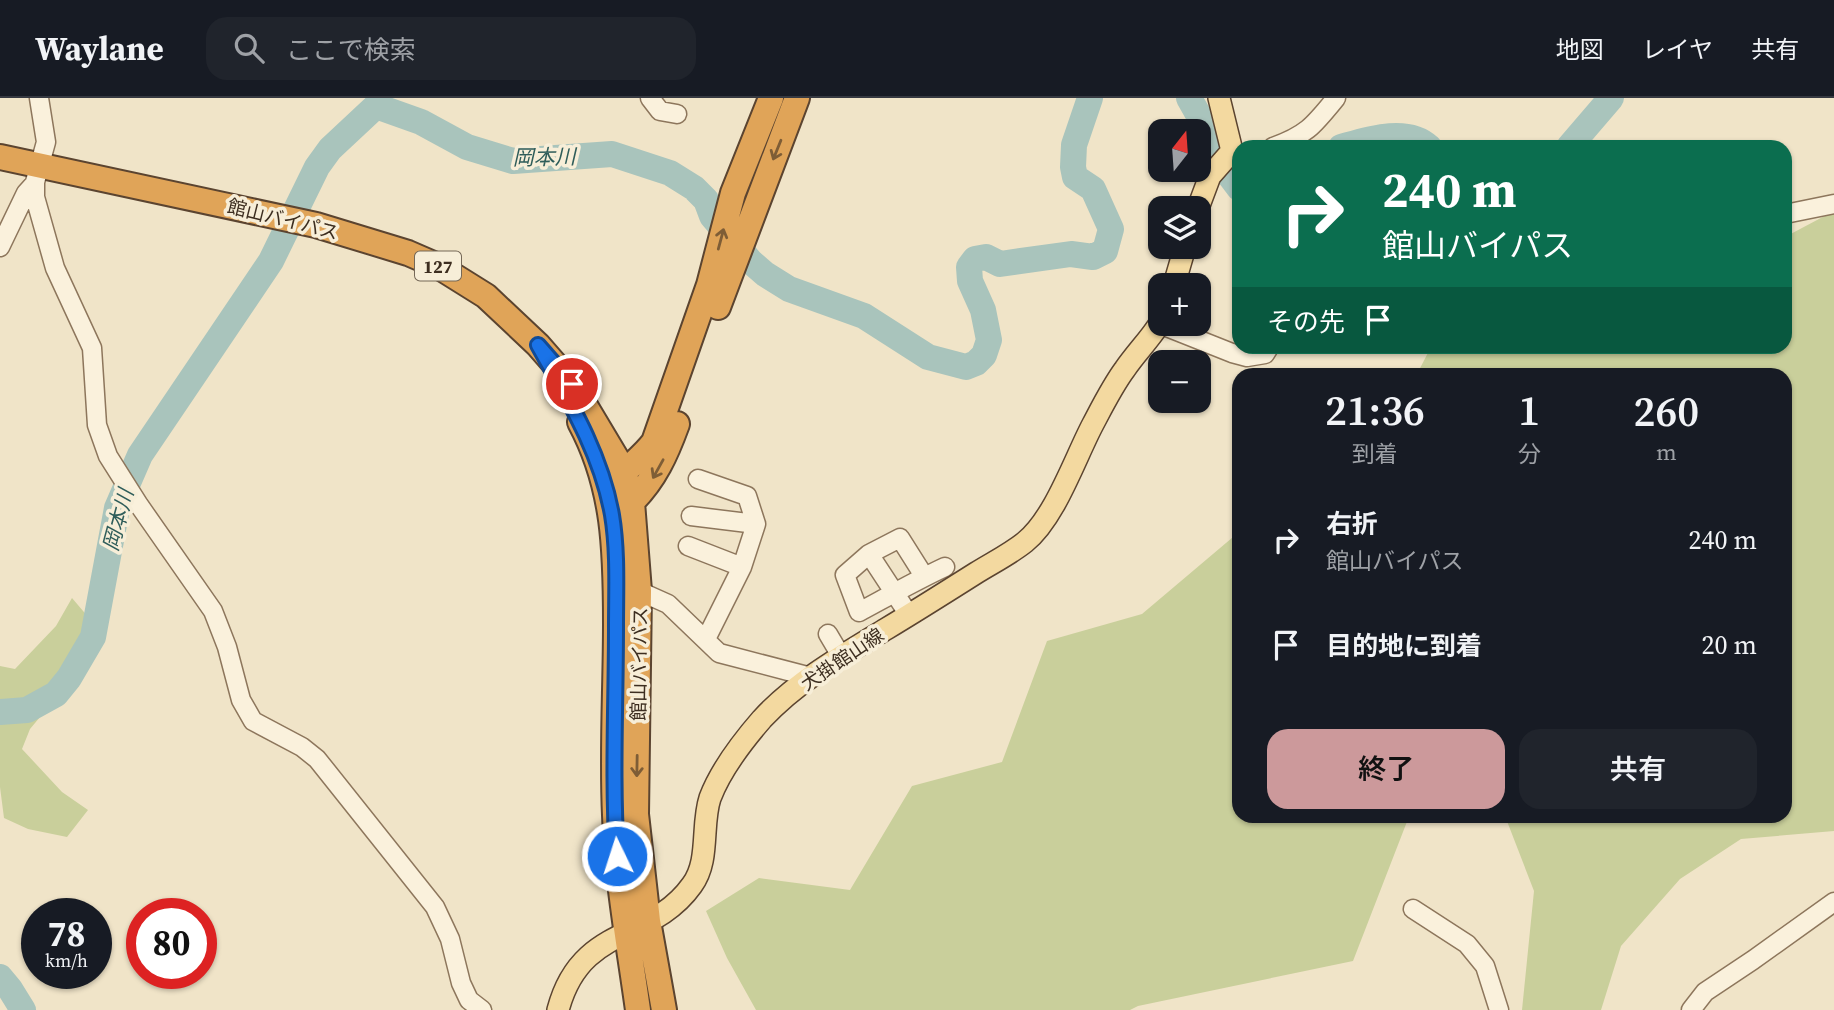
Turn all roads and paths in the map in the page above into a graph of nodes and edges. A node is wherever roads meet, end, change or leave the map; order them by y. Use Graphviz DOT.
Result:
graph roads {
  1 [pos="39,98"];
  2 [pos="650,98"];
  3 [pos="771,98"];
  4 [pos="797,98"];
  5 [pos="1219,98"];
  6 [pos="1336,98"];
  7 [pos="677,114"];
  8 [pos="1291,140"];
  9 [pos="1232,148"];
  10 [pos="1232,153"];
  11 [pos="0,157"];
  12 [pos="37,174"];
  13 [pos="1202,196"];
  14 [pos="745,197"];
  15 [pos="1834,204"];
  16 [pos="1792,213"];
  17 [pos="0,247"];
  18 [pos="716,288"];
  19 [pos="1151,336"];
  20 [pos="1190,336"];
  21 [pos="538,345"];
  22 [pos="1232,353"];
  23 [pos="1236,354"];
  24 [pos="1265,354"];
  25 [pos="624,471"];
  26 [pos="698,479"];
  27 [pos="607,493"];
  28 [pos="632,502"];
  29 [pos="691,516"];
  30 [pos="756,524"];
  31 [pos="688,546"];
  32 [pos="869,554"];
  33 [pos="742,567"];
  34 [pos="945,567"];
  35 [pos="924,576"];
  36 [pos="639,591"];
  37 [pos="895,592"];
  38 [pos="909,615"];
  39 [pos="828,634"];
  40 [pos="706,639"];
  41 [pos="841,656"];
  42 [pos="811,677"];
  43 [pos="1834,902"];
  44 [pos="1413,909"];
  45 [pos="637,926"];
  46 [pos="482,1010"];
  47 [pos="558,1010"];
  48 [pos="638,1010"];
  49 [pos="664,1010"];
  50 [pos="1499,1010"];
  51 [pos="1690,1010"];
  1 -- 12 [label="street"];
  2 -- 7 [label="street"];
  3 -- 14 [label="highway"];
  4 -- 14 [label="highway, one-way"];
  5 -- 9 [label="main road"];
  6 -- 8 [label="street"];
  10 -- 13 [label="main road"];
  11 -- 12 [label="highway, 館山バイパス / 127"];
  12 -- 17 [label="street"];
  12 -- 21 [label="highway, 館山バイパス / 127"];
  12 -- 46 [label="street"];
  14 -- 18 [label="highway"];
  15 -- 16 [label="street"];
  18 -- 25 [label="highway"];
  18 -- 28 [label="highway, one-way"];
  19 -- 38 [label="main road, 犬掛館山線"];
  20 -- 22 [label="street"];
  21 -- 25 [label="highway, 館山バイパス / 127"];
  21 -- 27 [label="highway, 館山バイパス / 127"];
  23 -- 24 [label="street"];
  25 -- 27 [label="highway"];
  25 -- 28 [label="highway, 館山バイパス / 127"];
  26 -- 30 [label="street"];
  27 -- 28 [label="highway"];
  27 -- 45 [label="highway, 館山バイパス / 127"];
  28 -- 36 [label="highway, 館山バイパス / 127"];
  29 -- 30 [label="street"];
  30 -- 33 [label="street"];
  31 -- 33 [label="street"];
  32 -- 35 [label="street"];
  32 -- 37 [label="street"];
  32 -- 37 [label="street"];
  33 -- 40 [label="street"];
  34 -- 35 [label="street"];
  35 -- 37 [label="street"];
  36 -- 40 [label="street"];
  36 -- 45 [label="highway, 館山バイパス / 127, one-way"];
  37 -- 38 [label="street"];
  38 -- 41 [label="main road, 犬掛館山線"];
  39 -- 41 [label="street"];
  40 -- 42 [label="street"];
  41 -- 42 [label="main road, 犬掛館山線"];
  42 -- 45 [label="main road, 犬掛館山線"];
  43 -- 51 [label="street"];
  44 -- 50 [label="street"];
  45 -- 47 [label="main road, 犬掛館山線"];
  45 -- 48 [label="highway, 館山バイパス / 127"];
  45 -- 49 [label="highway, 館山バイパス / 127"];
}
